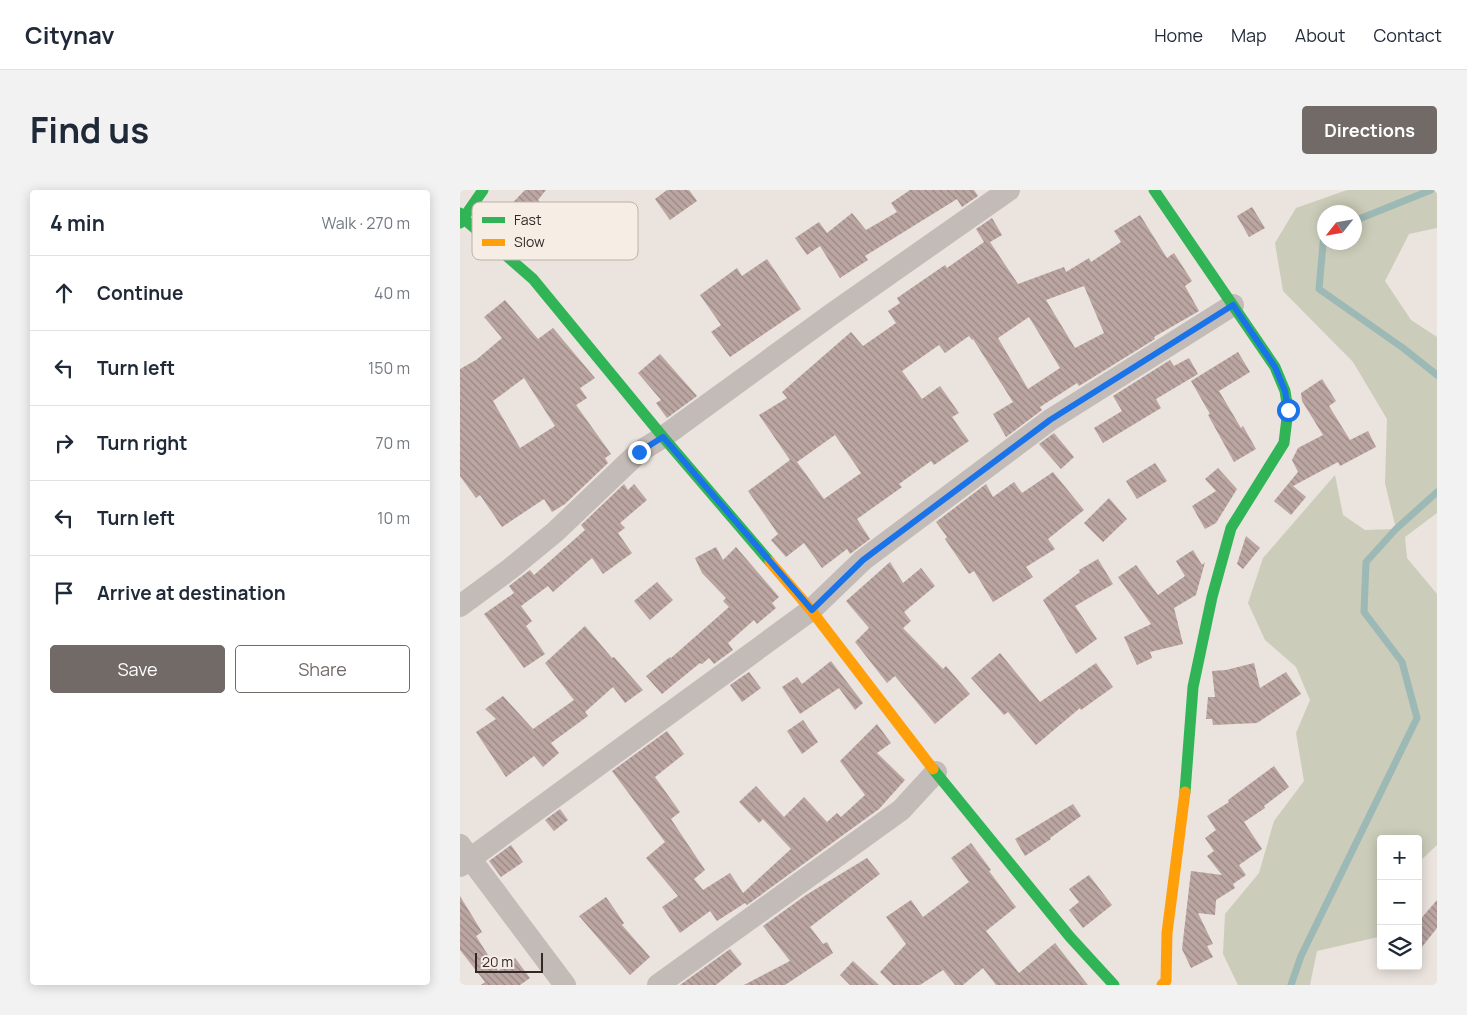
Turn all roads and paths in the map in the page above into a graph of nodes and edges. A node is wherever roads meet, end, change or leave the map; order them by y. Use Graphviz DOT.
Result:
graph roads {
  1 [pos="483,190"];
  2 [pos="1009,190"];
  3 [pos="1154,190"];
  4 [pos="474,202"];
  5 [pos="472,204"];
  6 [pos="461,218"];
  7 [pos="472,227"];
  8 [pos="511,260"];
  9 [pos="1233,305"];
  10 [pos="663,437"];
  11 [pos="460,606"];
  12 [pos="812,610"];
  13 [pos="936,772"];
  14 [pos="464,856"];
  15 [pos="565,985"];
  16 [pos="658,985"];
  17 [pos="1114,985"];
  18 [pos="1162,985"];
  1 -- 4 [label="street"];
  2 -- 10 [label="street"];
  3 -- 9 [label="street"];
  5 -- 6 [label="street"];
  6 -- 7 [label="street"];
  8 -- 10 [label="street"];
  9 -- 12 [label="street"];
  9 -- 18 [label="street"];
  10 -- 11 [label="street"];
  10 -- 12 [label="street"];
  12 -- 13 [label="street"];
  12 -- 14 [label="street"];
  13 -- 16 [label="street"];
  13 -- 17 [label="street"];
  14 -- 15 [label="street"];
}
